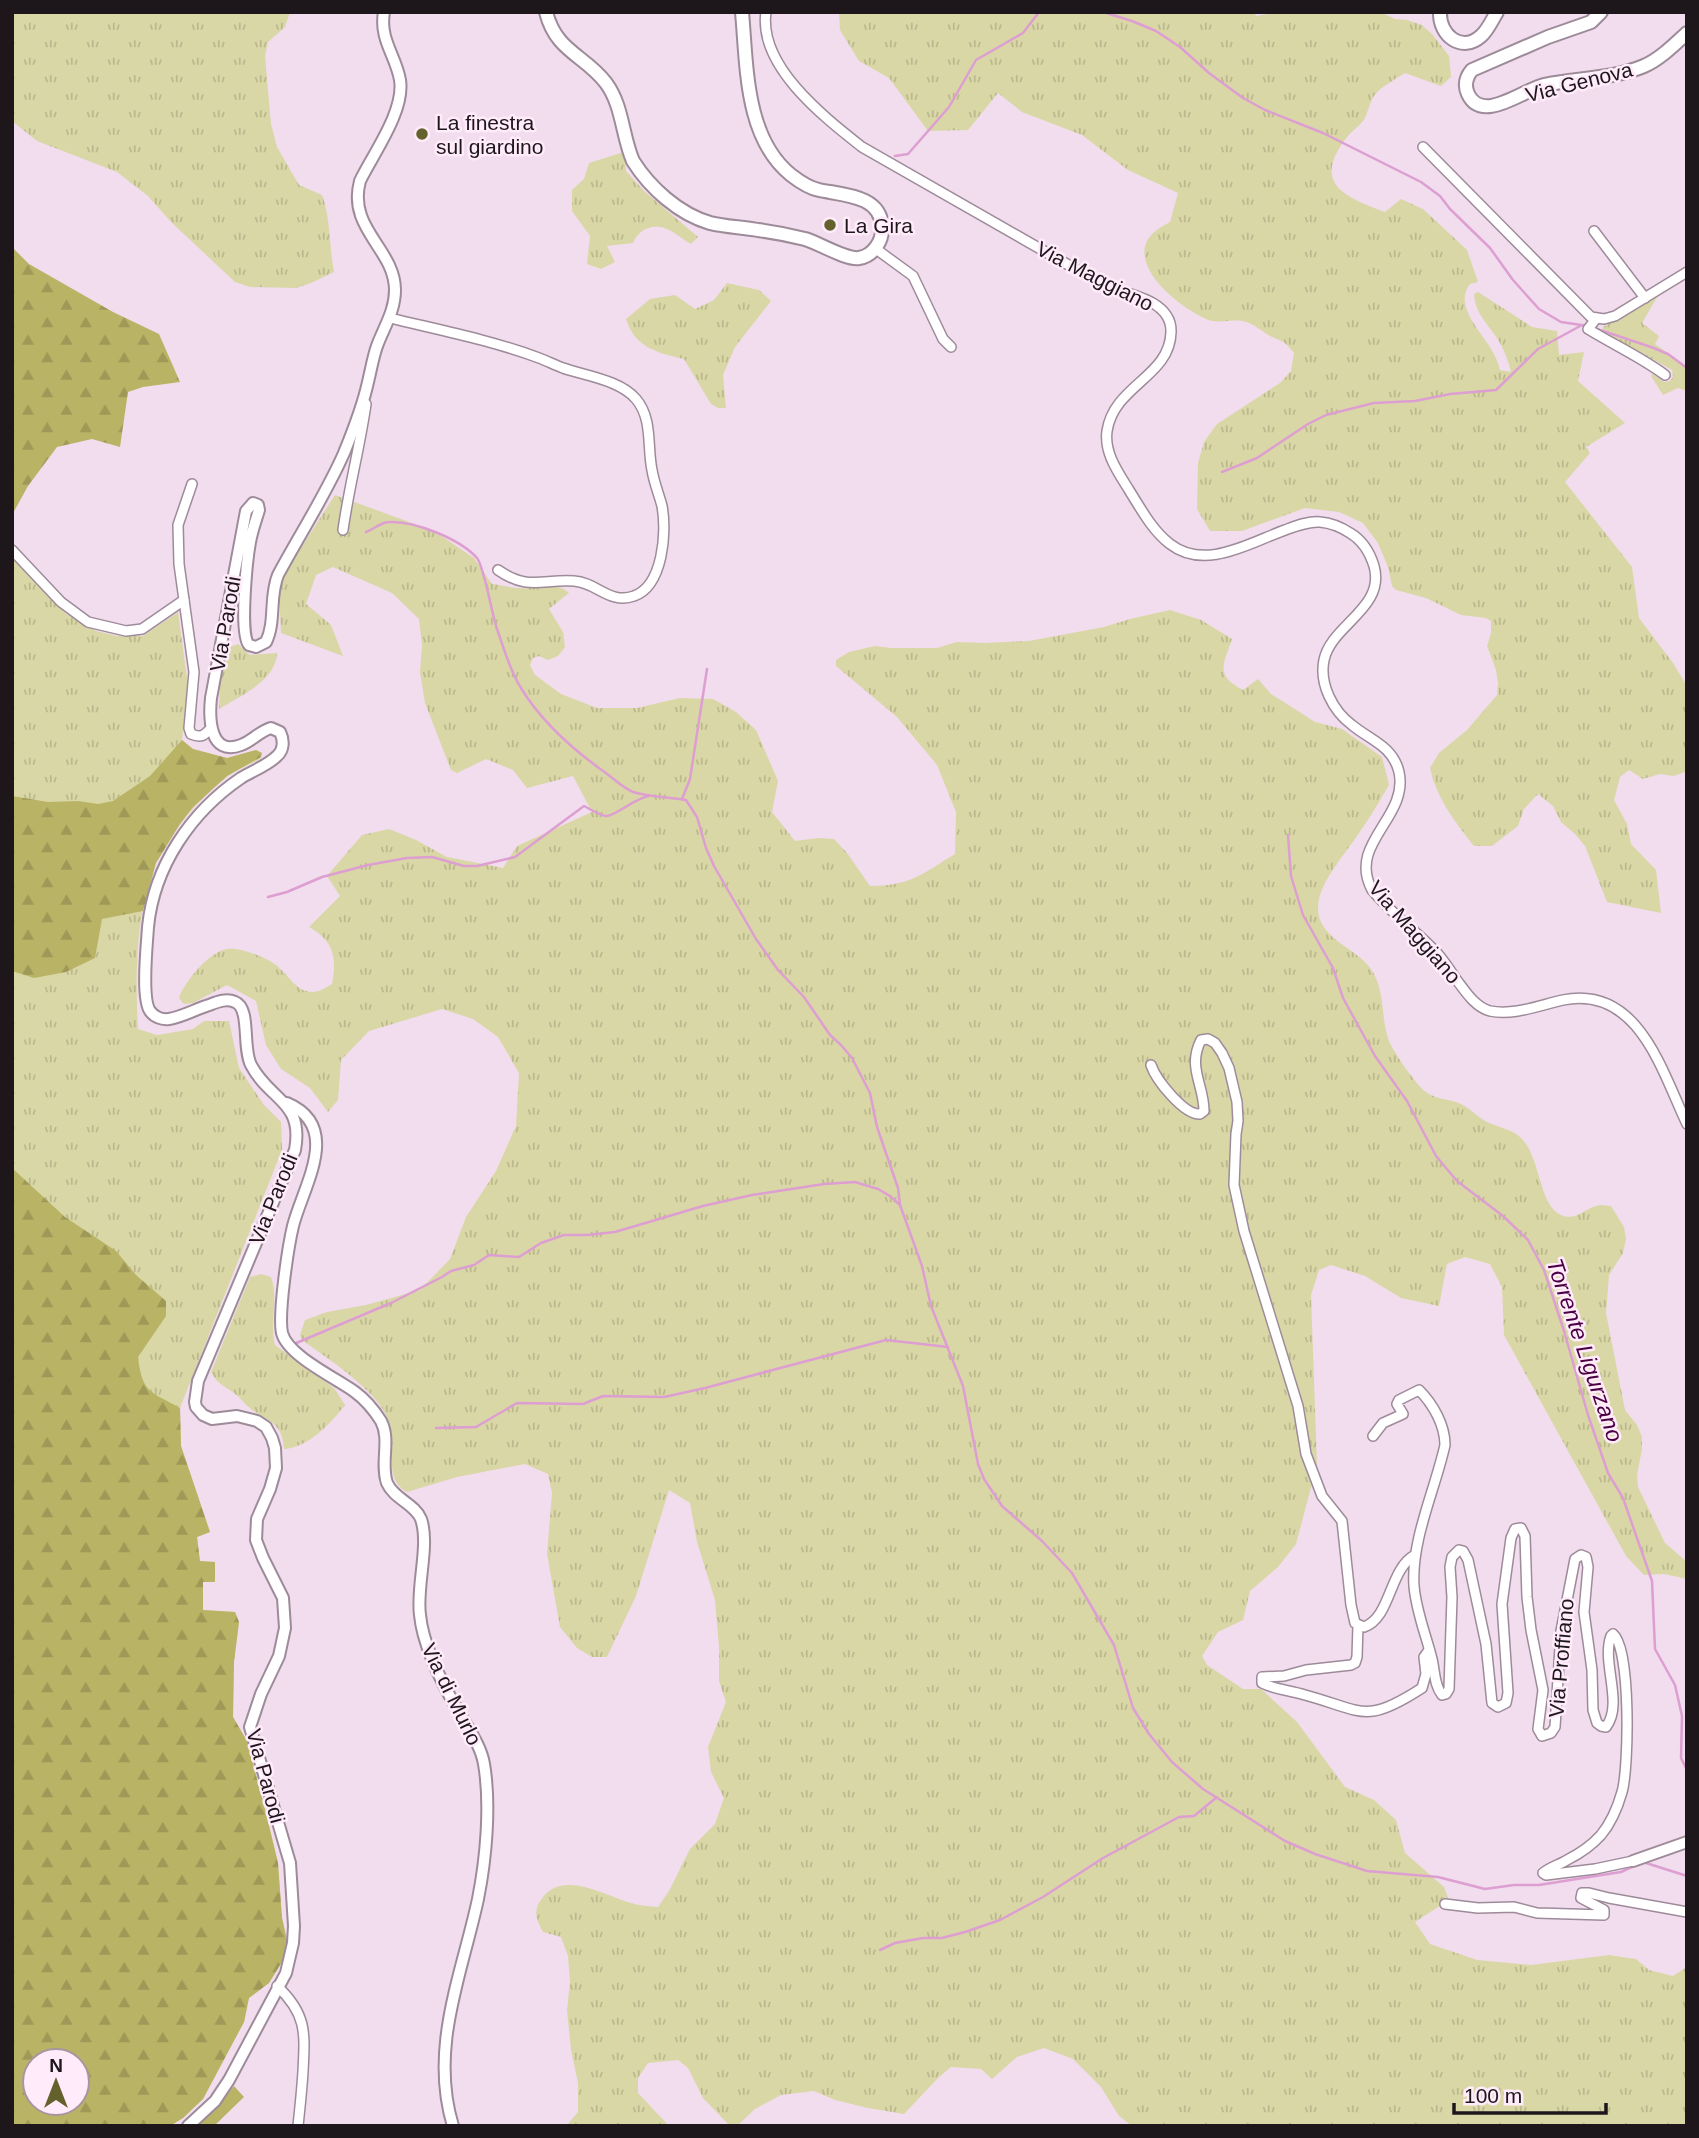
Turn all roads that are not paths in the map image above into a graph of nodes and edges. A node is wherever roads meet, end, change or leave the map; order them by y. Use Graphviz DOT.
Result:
graph roads {
  1 [pos="384,12"];
  2 [pos="546,12"];
  3 [pos="742,12"];
  4 [pos="766,12"];
  5 [pos="1440,12"];
  6 [pos="1497,12"];
  7 [pos="1601,12"];
  8 [pos="1687,33"];
  9 [pos="1423,146"];
  10 [pos="1594,231"];
  11 [pos="876,248"];
  12 [pos="1687,272"];
  13 [pos="1645,298"];
  14 [pos="390,318"];
  15 [pos="1593,324"];
  16 [pos="951,347"];
  17 [pos="1665,375"];
  18 [pos="368,384"];
  19 [pos="192,484"];
  20 [pos="343,530"];
  21 [pos="12,550"];
  22 [pos="498,570"];
  23 [pos="184,600"];
  24 [pos="211,728"];
  25 [pos="1152,1065"];
  26 [pos="284,1101"];
  27 [pos="1687,1124"];
  28 [pos="1373,1436"];
  29 [pos="1415,1555"];
  30 [pos="1358,1626"];
  31 [pos="1429,1650"];
  32 [pos="1687,1842"];
  33 [pos="1633,1861"];
  34 [pos="1445,1904"];
  35 [pos="1687,1912"];
  36 [pos="277,1986"];
  37 [pos="188,2126"];
  38 [pos="298,2126"];
  39 [pos="453,2126"];
  1 -- 14 [label="street, Via Parodi"];
  2 -- 11 [label="main road"];
  3 -- 11 [label="main road"];
  4 -- 27 [label="street, Via Maggiano"];
  5 -- 6 [label="main road"];
  7 -- 8 [label="main road, Via Genova"];
  9 -- 15 [label="street"];
  10 -- 13 [label="street"];
  11 -- 16 [label="street"];
  12 -- 13 [label="street"];
  13 -- 15 [label="street"];
  14 -- 18 [label="street, Via Parodi"];
  14 -- 22 [label="street"];
  15 -- 17 [label="street"];
  18 -- 20 [label="street"];
  18 -- 24 [label="street, Via Parodi"];
  19 -- 23 [label="street"];
  21 -- 23 [label="street"];
  23 -- 24 [label="street"];
  24 -- 26 [label="street, Via Parodi"];
  25 -- 30 [label="street, Via Proffiano"];
  26 -- 36 [label="street, Via Parodi"];
  26 -- 39 [label="street, Via di Murlo"];
  28 -- 29 [label="street, Via Proffiano"];
  29 -- 30 [label="street, Via Proffiano"];
  29 -- 31 [label="street, Via Proffiano"];
  30 -- 31 [label="street, Via Proffiano"];
  31 -- 33 [label="street, Via Proffiano"];
  32 -- 33 [label="street, Via Proffiano"];
  34 -- 35 [label="street"];
  36 -- 37 [label="street, Via Parodi"];
  36 -- 38 [label="street"];
}
